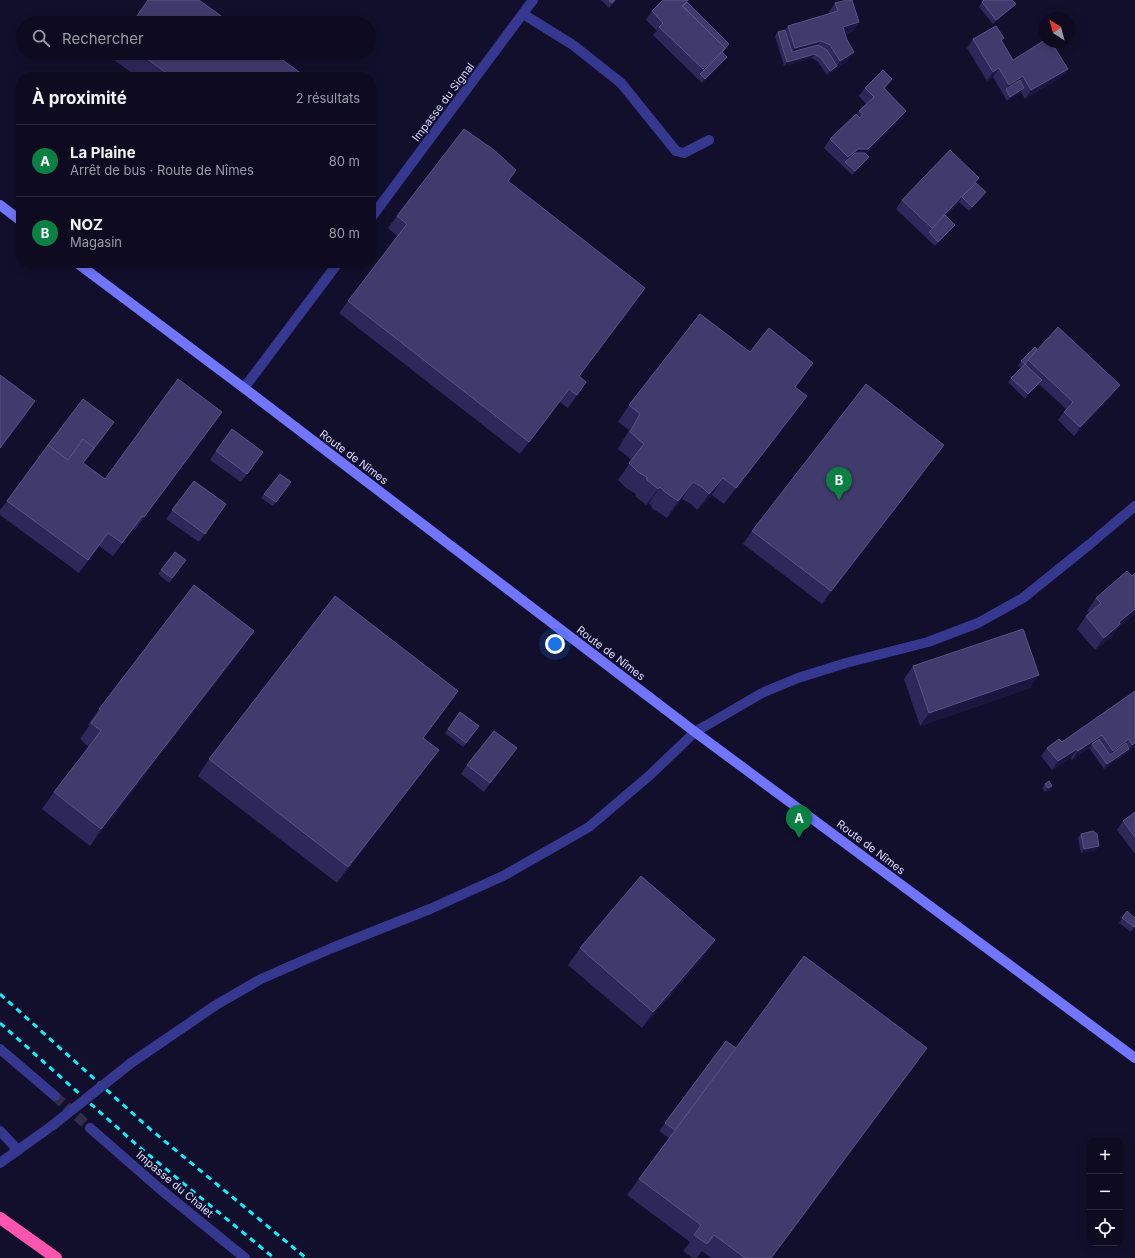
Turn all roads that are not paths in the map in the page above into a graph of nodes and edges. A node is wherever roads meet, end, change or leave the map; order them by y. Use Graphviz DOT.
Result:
graph roads {
  1 [pos="533,0"];
  2 [pos="523,14"];
  3 [pos="709,140"];
  4 [pos="0,205"];
  5 [pos="376,211"];
  6 [pos="16,217"];
  7 [pos="84,268"];
  8 [pos="334,268"];
  9 [pos="244,388"];
  10 [pos="1135,506"];
  11 [pos="695,732"];
  12 [pos="0,1049"];
  13 [pos="1135,1058"];
  14 [pos="55,1096"];
  15 [pos="90,1128"];
  16 [pos="0,1131"];
  17 [pos="18,1150"];
  18 [pos="0,1163"];
  19 [pos="0,1218"];
  20 [pos="56,1258"];
  21 [pos="245,1258"];
  1 -- 2 [label="street, Impasse du Signal"];
  2 -- 3 [label="street"];
  2 -- 5 [label="street, Impasse du Signal"];
  4 -- 6 [label="main road"];
  7 -- 9 [label="main road, Route de Nîmes"];
  8 -- 9 [label="street"];
  9 -- 11 [label="main road, Route de Nîmes"];
  10 -- 11 [label="street"];
  11 -- 13 [label="main road, Route de Nîmes"];
  11 -- 17 [label="street, bridge"];
  12 -- 14 [label="street"];
  15 -- 21 [label="street, Impasse du Chalet"];
  16 -- 17 [label="street"];
  17 -- 18 [label="street"];
  19 -- 20 [label="highway"];
}
